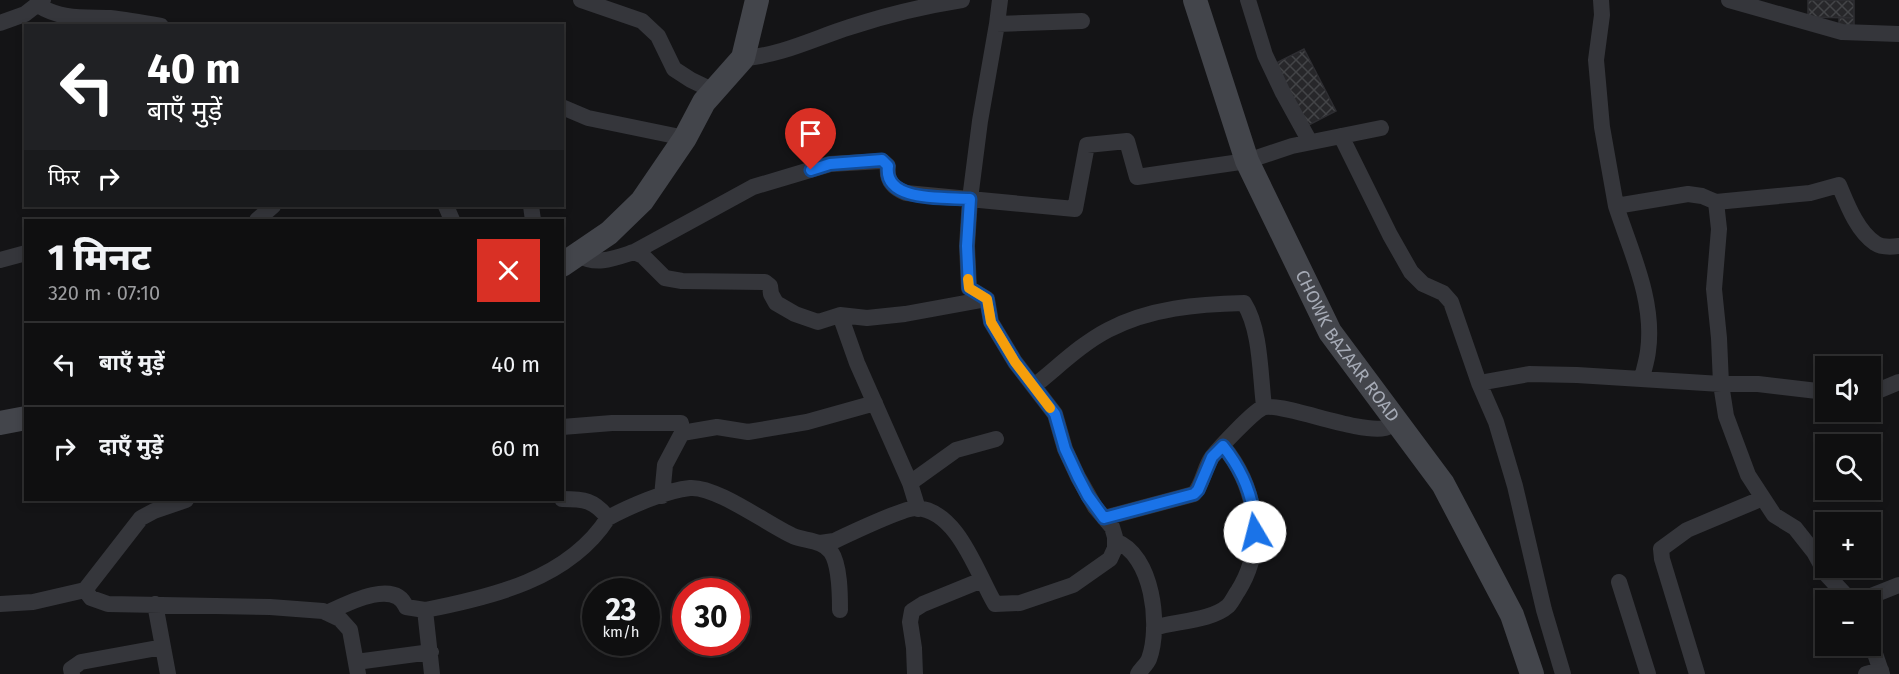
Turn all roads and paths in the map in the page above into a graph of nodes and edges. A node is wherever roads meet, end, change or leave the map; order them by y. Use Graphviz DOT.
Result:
graph roads {
  1 [pos="582,0"];
  2 [pos="757,0"];
  3 [pos="962,0"];
  4 [pos="1000,0"];
  5 [pos="1195,0"];
  6 [pos="1248,0"];
  7 [pos="1601,0"];
  8 [pos="1729,0"];
  9 [pos="41,2"];
  10 [pos="608,4"];
  11 [pos="1082,21"];
  12 [pos="0,23"];
  13 [pos="148,24"];
  14 [pos="997,24"];
  15 [pos="1899,34"];
  16 [pos="743,58"];
  17 [pos="714,91"];
  18 [pos="564,108"];
  19 [pos="1381,128"];
  20 [pos="1341,136"];
  21 [pos="685,138"];
  22 [pos="1310,142"];
  23 [pos="1247,161"];
  24 [pos="970,199"];
  25 [pos="1716,202"];
  26 [pos="1616,206"];
  27 [pos="272,207"];
  28 [pos="258,219"];
  29 [pos="1899,246"];
  30 [pos="634,252"];
  31 [pos="24,254"];
  32 [pos="0,260"];
  33 [pos="570,260"];
  34 [pos="987,299"];
  35 [pos="840,315"];
  36 [pos="1642,378"];
  37 [pos="1899,382"];
  38 [pos="1479,383"];
  39 [pos="1721,384"];
  40 [pos="1034,386"];
  41 [pos="1881,389"];
  42 [pos="1815,391"];
  43 [pos="875,403"];
  44 [pos="1264,406"];
  45 [pos="24,418"];
  46 [pos="1396,421"];
  47 [pos="0,423"];
  48 [pos="564,427"];
  49 [pos="682,433"];
  50 [pos="996,439"];
  51 [pos="1223,446"];
  52 [pos="910,483"];
  53 [pos="662,496"];
  54 [pos="1763,498"];
  55 [pos="564,499"];
  56 [pos="183,501"];
  57 [pos="918,509"];
  58 [pos="608,518"];
  59 [pos="1104,518"];
  60 [pos="1115,541"];
  61 [pos="820,543"];
  62 [pos="982,580"];
  63 [pos="1619,582"];
  64 [pos="1899,585"];
  65 [pos="85,590"];
  66 [pos="1841,590"];
  67 [pos="1881,592"];
  68 [pos="0,603"];
  69 [pos="155,604"];
  70 [pos="425,610"];
  71 [pos="840,610"];
  72 [pos="327,613"];
  73 [pos="1154,628"];
  74 [pos="163,646"];
  75 [pos="431,652"];
  76 [pos="1873,656"];
  77 [pos="357,668"];
  78 [pos="1876,673"];
  79 [pos="72,674"];
  80 [pos="168,674"];
  81 [pos="432,674"];
  82 [pos="915,674"];
  83 [pos="1138,674"];
  84 [pos="1532,674"];
  85 [pos="1563,674"];
  86 [pos="1648,674"];
  87 [pos="1697,674"];
  1 -- 10 [label="street"];
  2 -- 16 [label="main road"];
  3 -- 16 [label="street"];
  4 -- 14 [label="street"];
  5 -- 23 [label="main road, CHOWK BAZAAR ROAD"];
  6 -- 22 [label="street"];
  7 -- 26 [label="street"];
  8 -- 15 [label="street"];
  9 -- 12 [label="street"];
  9 -- 13 [label="street"];
  10 -- 17 [label="street"];
  11 -- 14 [label="street"];
  14 -- 24 [label="street"];
  16 -- 17 [label="main road"];
  17 -- 21 [label="main road"];
  18 -- 21 [label="street"];
  19 -- 20 [label="street"];
  20 -- 22 [label="street"];
  20 -- 38 [label="street"];
  21 -- 33 [label="main road"];
  22 -- 23 [label="street"];
  23 -- 24 [label="street"];
  23 -- 46 [label="main road, CHOWK BAZAAR ROAD"];
  24 -- 30 [label="street"];
  24 -- 34 [label="street"];
  25 -- 26 [label="street"];
  25 -- 29 [label="street"];
  25 -- 39 [label="street"];
  26 -- 36 [label="street"];
  27 -- 28 [label="street"];
  30 -- 33 [label="street"];
  30 -- 35 [label="street"];
  31 -- 32 [label="street"];
  34 -- 35 [label="street"];
  34 -- 40 [label="street"];
  35 -- 43 [label="street"];
  36 -- 38 [label="street"];
  36 -- 39 [label="street"];
  37 -- 41 [label="street"];
  38 -- 85 [label="street"];
  39 -- 42 [label="street"];
  39 -- 54 [label="street"];
  40 -- 44 [label="street"];
  40 -- 59 [label="street"];
  43 -- 49 [label="street"];
  43 -- 52 [label="street"];
  44 -- 46 [label="street"];
  44 -- 51 [label="street"];
  45 -- 47 [label="main road"];
  46 -- 84 [label="main road, CHOWK BAZAAR ROAD"];
  48 -- 49 [label="street"];
  49 -- 53 [label="street"];
  50 -- 52 [label="street"];
  51 -- 59 [label="street"];
  51 -- 73 [label="street"];
  52 -- 57 [label="street"];
  53 -- 58 [label="street"];
  53 -- 61 [label="street"];
  54 -- 66 [label="street"];
  54 -- 87 [label="street"];
  55 -- 58 [label="street"];
  56 -- 65 [label="street"];
  57 -- 61 [label="street"];
  57 -- 62 [label="street"];
  58 -- 70 [label="street"];
  59 -- 60 [label="street"];
  60 -- 62 [label="street"];
  60 -- 73 [label="street"];
  61 -- 71 [label="street"];
  62 -- 82 [label="street"];
  63 -- 86 [label="street"];
  64 -- 67 [label="street"];
  65 -- 68 [label="street"];
  65 -- 69 [label="street"];
  69 -- 72 [label="street"];
  69 -- 74 [label="street"];
  70 -- 72 [label="street"];
  70 -- 75 [label="street"];
  72 -- 77 [label="street"];
  73 -- 83 [label="street"];
  74 -- 79 [label="street"];
  74 -- 80 [label="street"];
  75 -- 77 [label="street"];
  75 -- 81 [label="street"];
  76 -- 78 [label="street"];
}
